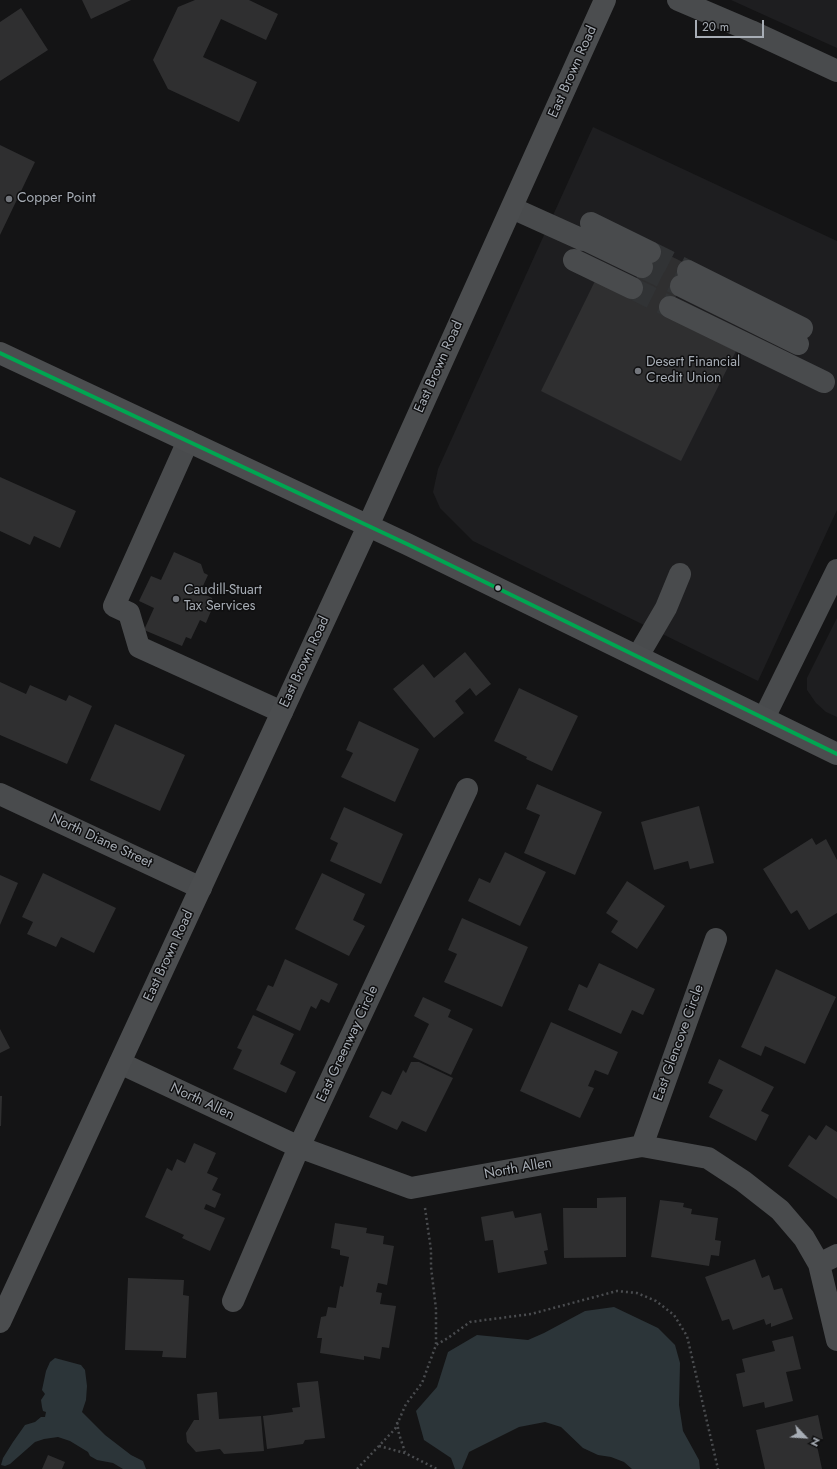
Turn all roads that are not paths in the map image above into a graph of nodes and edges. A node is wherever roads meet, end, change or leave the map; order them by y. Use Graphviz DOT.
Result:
graph roads {
  1 [pos="605,0"];
  2 [pos="678,0"];
  3 [pos="837,71"];
  4 [pos="512,208"];
  5 [pos="582,242"];
  6 [pos="679,290"];
  7 [pos="0,353"];
  8 [pos="824,382"];
  9 [pos="188,441"];
  10 [pos="368,526"];
  11 [pos="837,570"];
  12 [pos="680,574"];
  13 [pos="638,656"];
  14 [pos="282,712"];
  15 [pos="764,718"];
  16 [pos="837,754"];
  17 [pos="468,789"];
  18 [pos="0,794"];
  19 [pos="201,888"];
  20 [pos="716,939"];
  21 [pos="120,1063"];
  22 [pos="642,1146"];
  23 [pos="299,1147"];
  24 [pos="828,1259"];
  25 [pos="233,1301"];
  26 [pos="0,1322"];
  27 [pos="837,1340"];
  1 -- 4 [label="main road, East Brown Road"];
  2 -- 3 [label="street"];
  4 -- 5 [label="street"];
  4 -- 10 [label="main road, East Brown Road"];
  5 -- 5 [label="street"];
  6 -- 6 [label="street"];
  6 -- 8 [label="street"];
  7 -- 9 [label="main road"];
  9 -- 10 [label="main road"];
  9 -- 14 [label="street"];
  10 -- 13 [label="main road"];
  10 -- 14 [label="main road, East Brown Road"];
  11 -- 15 [label="street"];
  12 -- 13 [label="street"];
  13 -- 15 [label="main road"];
  14 -- 19 [label="main road, East Brown Road"];
  15 -- 16 [label="main road"];
  17 -- 23 [label="street, East Greenway Circle"];
  18 -- 19 [label="street, North Diane Street"];
  19 -- 21 [label="main road, East Brown Road"];
  20 -- 22 [label="street, East Glencove Circle"];
  21 -- 23 [label="street, North Allen"];
  21 -- 26 [label="main road, East Brown Road"];
  22 -- 23 [label="street, North Allen"];
  22 -- 24 [label="street, North Allen"];
  23 -- 25 [label="street, East Greenway Circle"];
  24 -- 27 [label="street, North Allen"];
}
